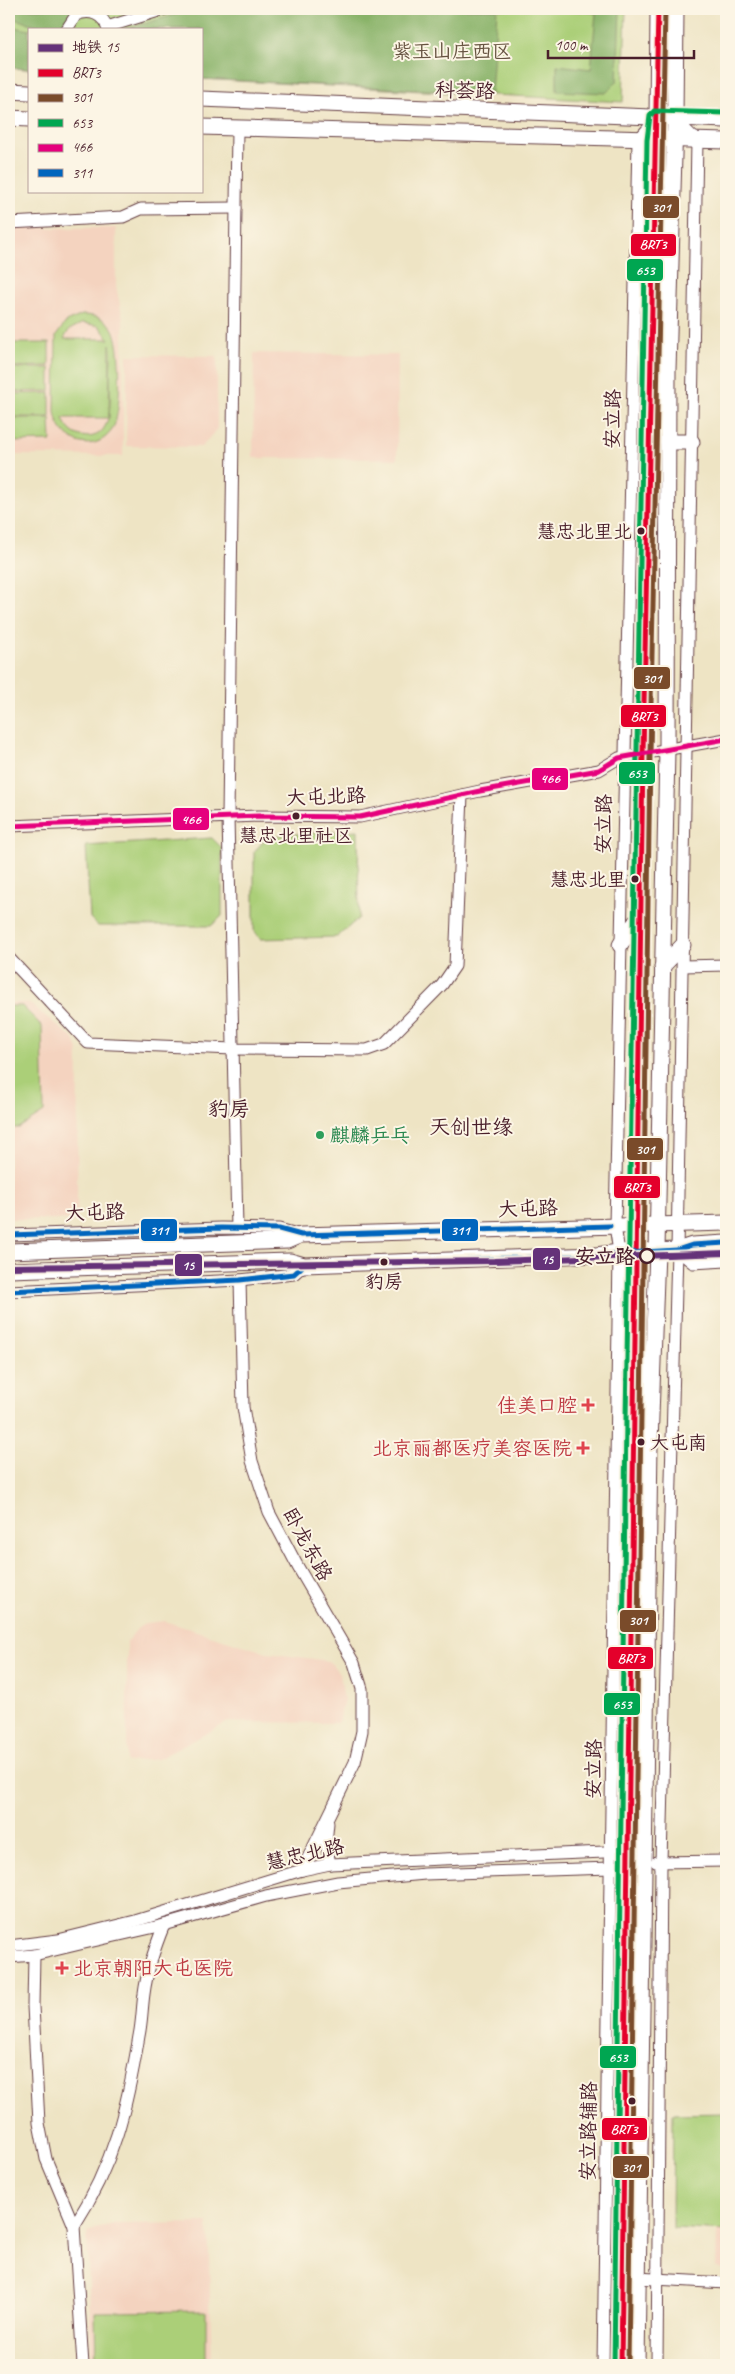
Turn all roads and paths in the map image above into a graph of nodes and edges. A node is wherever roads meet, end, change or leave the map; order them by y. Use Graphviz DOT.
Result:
graph roads {
  1 [pos="165,9"];
  2 [pos="658,9"];
  3 [pos="678,9"];
  4 [pos="68,28"];
  5 [pos="107,28"];
  6 [pos="9,91"];
  7 [pos="28,92"];
  8 [pos="202,99"];
  9 [pos="9,118"];
  10 [pos="657,118"];
  11 [pos="28,119"];
  12 [pos="675,119"];
  13 [pos="726,120"];
  14 [pos="202,127"];
  15 [pos="237,128"];
  16 [pos="638,140"];
  17 [pos="654,140"];
  18 [pos="675,140"];
  19 [pos="697,141"];
  20 [pos="726,141"];
  21 [pos="236,208"];
  22 [pos="9,223"];
  23 [pos="668,442"];
  24 [pos="692,442"];
  25 [pos="726,739"];
  26 [pos="686,746"];
  27 [pos="667,750"];
  28 [pos="643,754"];
  29 [pos="625,757"];
  30 [pos="462,795"];
  31 [pos="228,817"];
  32 [pos="9,826"];
  33 [pos="641,914"];
  34 [pos="620,945"];
  35 [pos="683,945"];
  36 [pos="9,958"];
  37 [pos="726,965"];
  38 [pos="683,966"];
  39 [pos="662,968"];
  40 [pos="233,1049"];
  41 [pos="726,1223"];
  42 [pos="657,1225"];
  43 [pos="677,1225"];
  44 [pos="615,1226"];
  45 [pos="637,1226"];
  46 [pos="237,1228"];
  47 [pos="9,1235"];
  48 [pos="301,1236"];
  49 [pos="726,1243"];
  50 [pos="677,1250"];
  51 [pos="9,1251"];
  52 [pos="637,1251"];
  53 [pos="657,1251"];
  54 [pos="619,1252"];
  55 [pos="726,1261"];
  56 [pos="304,1265"];
  57 [pos="9,1270"];
  58 [pos="240,1280"];
  59 [pos="9,1291"];
  60 [pos="332,1811"];
  61 [pos="611,1851"];
  62 [pos="627,1851"];
  63 [pos="726,1861"];
  64 [pos="662,1862"];
  65 [pos="644,1863"];
  66 [pos="330,1864"];
  67 [pos="619,1867"];
  68 [pos="302,1870"];
  69 [pos="164,1925"];
  70 [pos="9,1946"];
  71 [pos="34,1955"];
  72 [pos="9,1957"];
  73 [pos="74,2226"];
  74 [pos="637,2278"];
  75 [pos="658,2279"];
  76 [pos="726,2283"];
  77 [pos="83,2365"];
  78 [pos="603,2365"];
  79 [pos="620,2365"];
  80 [pos="636,2365"];
  81 [pos="657,2365"];
  1 -- 5 [label="street"];
  2 -- 10 [label="main road, 安立路"];
  3 -- 12 [label="main road"];
  4 -- 5 [label="street"];
  6 -- 7 [label="main road"];
  8 -- 10 [label="main road, 科荟路"];
  9 -- 11 [label="main road"];
  10 -- 12 [label="main road, 科荟路"];
  10 -- 16 [label="street"];
  10 -- 17 [label="main road, 安立路"];
  12 -- 13 [label="main road, 科荟路"];
  12 -- 18 [label="main road"];
  12 -- 19 [label="street"];
  14 -- 15 [label="main road"];
  15 -- 16 [label="main road"];
  15 -- 21 [label="street"];
  16 -- 17 [label="main road"];
  16 -- 29 [label="street, 安立路"];
  17 -- 18 [label="main road"];
  17 -- 28 [label="main road, 安立路"];
  18 -- 19 [label="main road"];
  18 -- 23 [label="main road"];
  19 -- 20 [label="main road"];
  19 -- 24 [label="street"];
  21 -- 22 [label="street"];
  21 -- 31 [label="street"];
  23 -- 24 [label="main road"];
  23 -- 27 [label="main road"];
  24 -- 26 [label="street"];
  25 -- 26 [label="street"];
  26 -- 27 [label="street, 大屯北路"];
  26 -- 35 [label="street"];
  27 -- 28 [label="street, 大屯北路"];
  27 -- 39 [label="main road"];
  28 -- 29 [label="street, 大屯北路"];
  28 -- 33 [label="main road, 安立路"];
  29 -- 30 [label="street, 大屯北路"];
  29 -- 34 [label="street, 安立路"];
  30 -- 31 [label="street, 大屯北路"];
  30 -- 40 [label="street"];
  31 -- 32 [label="street, 大屯北路"];
  31 -- 40 [label="street"];
  33 -- 34 [label="main road"];
  33 -- 45 [label="main road, 安立路"];
  34 -- 44 [label="street, 安立路"];
  35 -- 38 [label="street"];
  35 -- 39 [label="main road"];
  36 -- 40 [label="street"];
  37 -- 38 [label="street"];
  38 -- 43 [label="street"];
  39 -- 42 [label="main road"];
  40 -- 46 [label="street"];
  41 -- 43 [label="main road, 大屯路"];
  42 -- 43 [label="main road, 大屯路"];
  42 -- 45 [label="main road, 大屯路"];
  42 -- 53 [label="main road"];
  43 -- 50 [label="street"];
  44 -- 45 [label="main road, 大屯路"];
  44 -- 48 [label="main road, 大屯路"];
  44 -- 54 [label="street, 安立路"];
  45 -- 52 [label="main road, 安立路"];
  46 -- 47 [label="street, 大屯路"];
  46 -- 48 [label="street, 大屯路"];
  48 -- 51 [label="main road, 大屯路"];
  49 -- 50 [label="main road"];
  50 -- 53 [label="main road"];
  50 -- 55 [label="street"];
  50 -- 64 [label="street"];
  52 -- 53 [label="main road"];
  52 -- 54 [label="main road"];
  52 -- 62 [label="main road, 安立路"];
  53 -- 65 [label="main road"];
  54 -- 56 [label="main road"];
  54 -- 61 [label="street, 安立路"];
  56 -- 57 [label="main road"];
  56 -- 58 [label="street"];
  58 -- 59 [label="street"];
  58 -- 60 [label="street, 卧龙东路"];
  60 -- 66 [label="street, 卧龙东路"];
  60 -- 68 [label="street, 卧龙东路"];
  61 -- 62 [label="street, 慧忠北路"];
  61 -- 66 [label="street, 慧忠北路"];
  61 -- 67 [label="street, 安立路"];
  62 -- 65 [label="street"];
  62 -- 67 [label="main road, 安立路"];
  63 -- 64 [label="street, 慧忠北路"];
  64 -- 65 [label="street, 慧忠北路"];
  64 -- 75 [label="street"];
  65 -- 67 [label="street, 慧忠北路"];
  65 -- 74 [label="main road"];
  66 -- 68 [label="street, 慧忠北路"];
  67 -- 69 [label="street, 慧忠北路"];
  67 -- 78 [label="street, 安立路辅路"];
  67 -- 79 [label="main road, 安立路"];
  68 -- 70 [label="street, 慧忠北路"];
  69 -- 71 [label="street, 慧忠北路"];
  69 -- 73 [label="street"];
  71 -- 72 [label="street, 慧忠北路"];
  71 -- 73 [label="street"];
  73 -- 77 [label="street"];
  74 -- 75 [label="street"];
  74 -- 80 [label="main road"];
  75 -- 76 [label="street"];
  75 -- 81 [label="street"];
}
